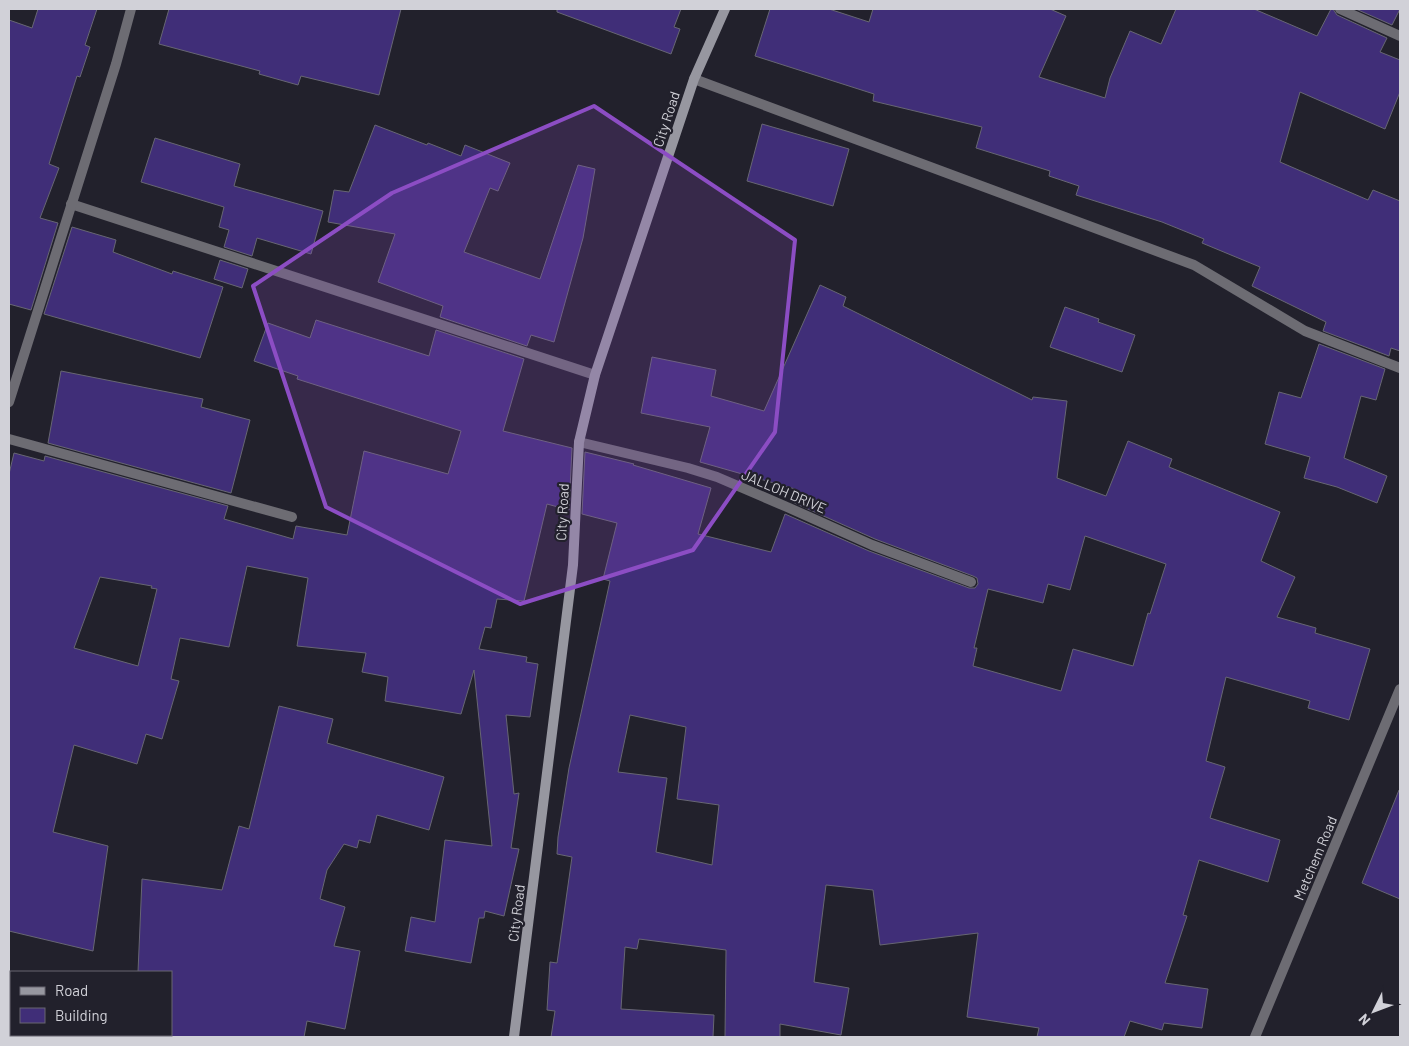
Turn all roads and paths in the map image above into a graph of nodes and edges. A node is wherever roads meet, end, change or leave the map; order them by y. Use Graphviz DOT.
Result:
graph roads {
  1 [pos="130,9"];
  2 [pos="725,9"];
  3 [pos="1340,9"];
  4 [pos="1400,36"];
  5 [pos="694,80"];
  6 [pos="71,204"];
  7 [pos="1400,368"];
  8 [pos="596,374"];
  9 [pos="9,402"];
  10 [pos="9,439"];
  11 [pos="579,442"];
  12 [pos="292,518"];
  13 [pos="971,582"];
  14 [pos="1400,689"];
  15 [pos="514,1037"];
  16 [pos="1255,1037"];
  1 -- 6 [label="street"];
  2 -- 5 [label="main road, City Road"];
  3 -- 4 [label="street"];
  5 -- 7 [label="street"];
  5 -- 8 [label="main road, City Road"];
  6 -- 8 [label="street"];
  6 -- 9 [label="street"];
  8 -- 11 [label="main road, City Road"];
  10 -- 12 [label="street"];
  11 -- 13 [label="street, JALLOH DRIVE"];
  11 -- 15 [label="main road, City Road"];
  14 -- 16 [label="street, Metchem Road"];
}
